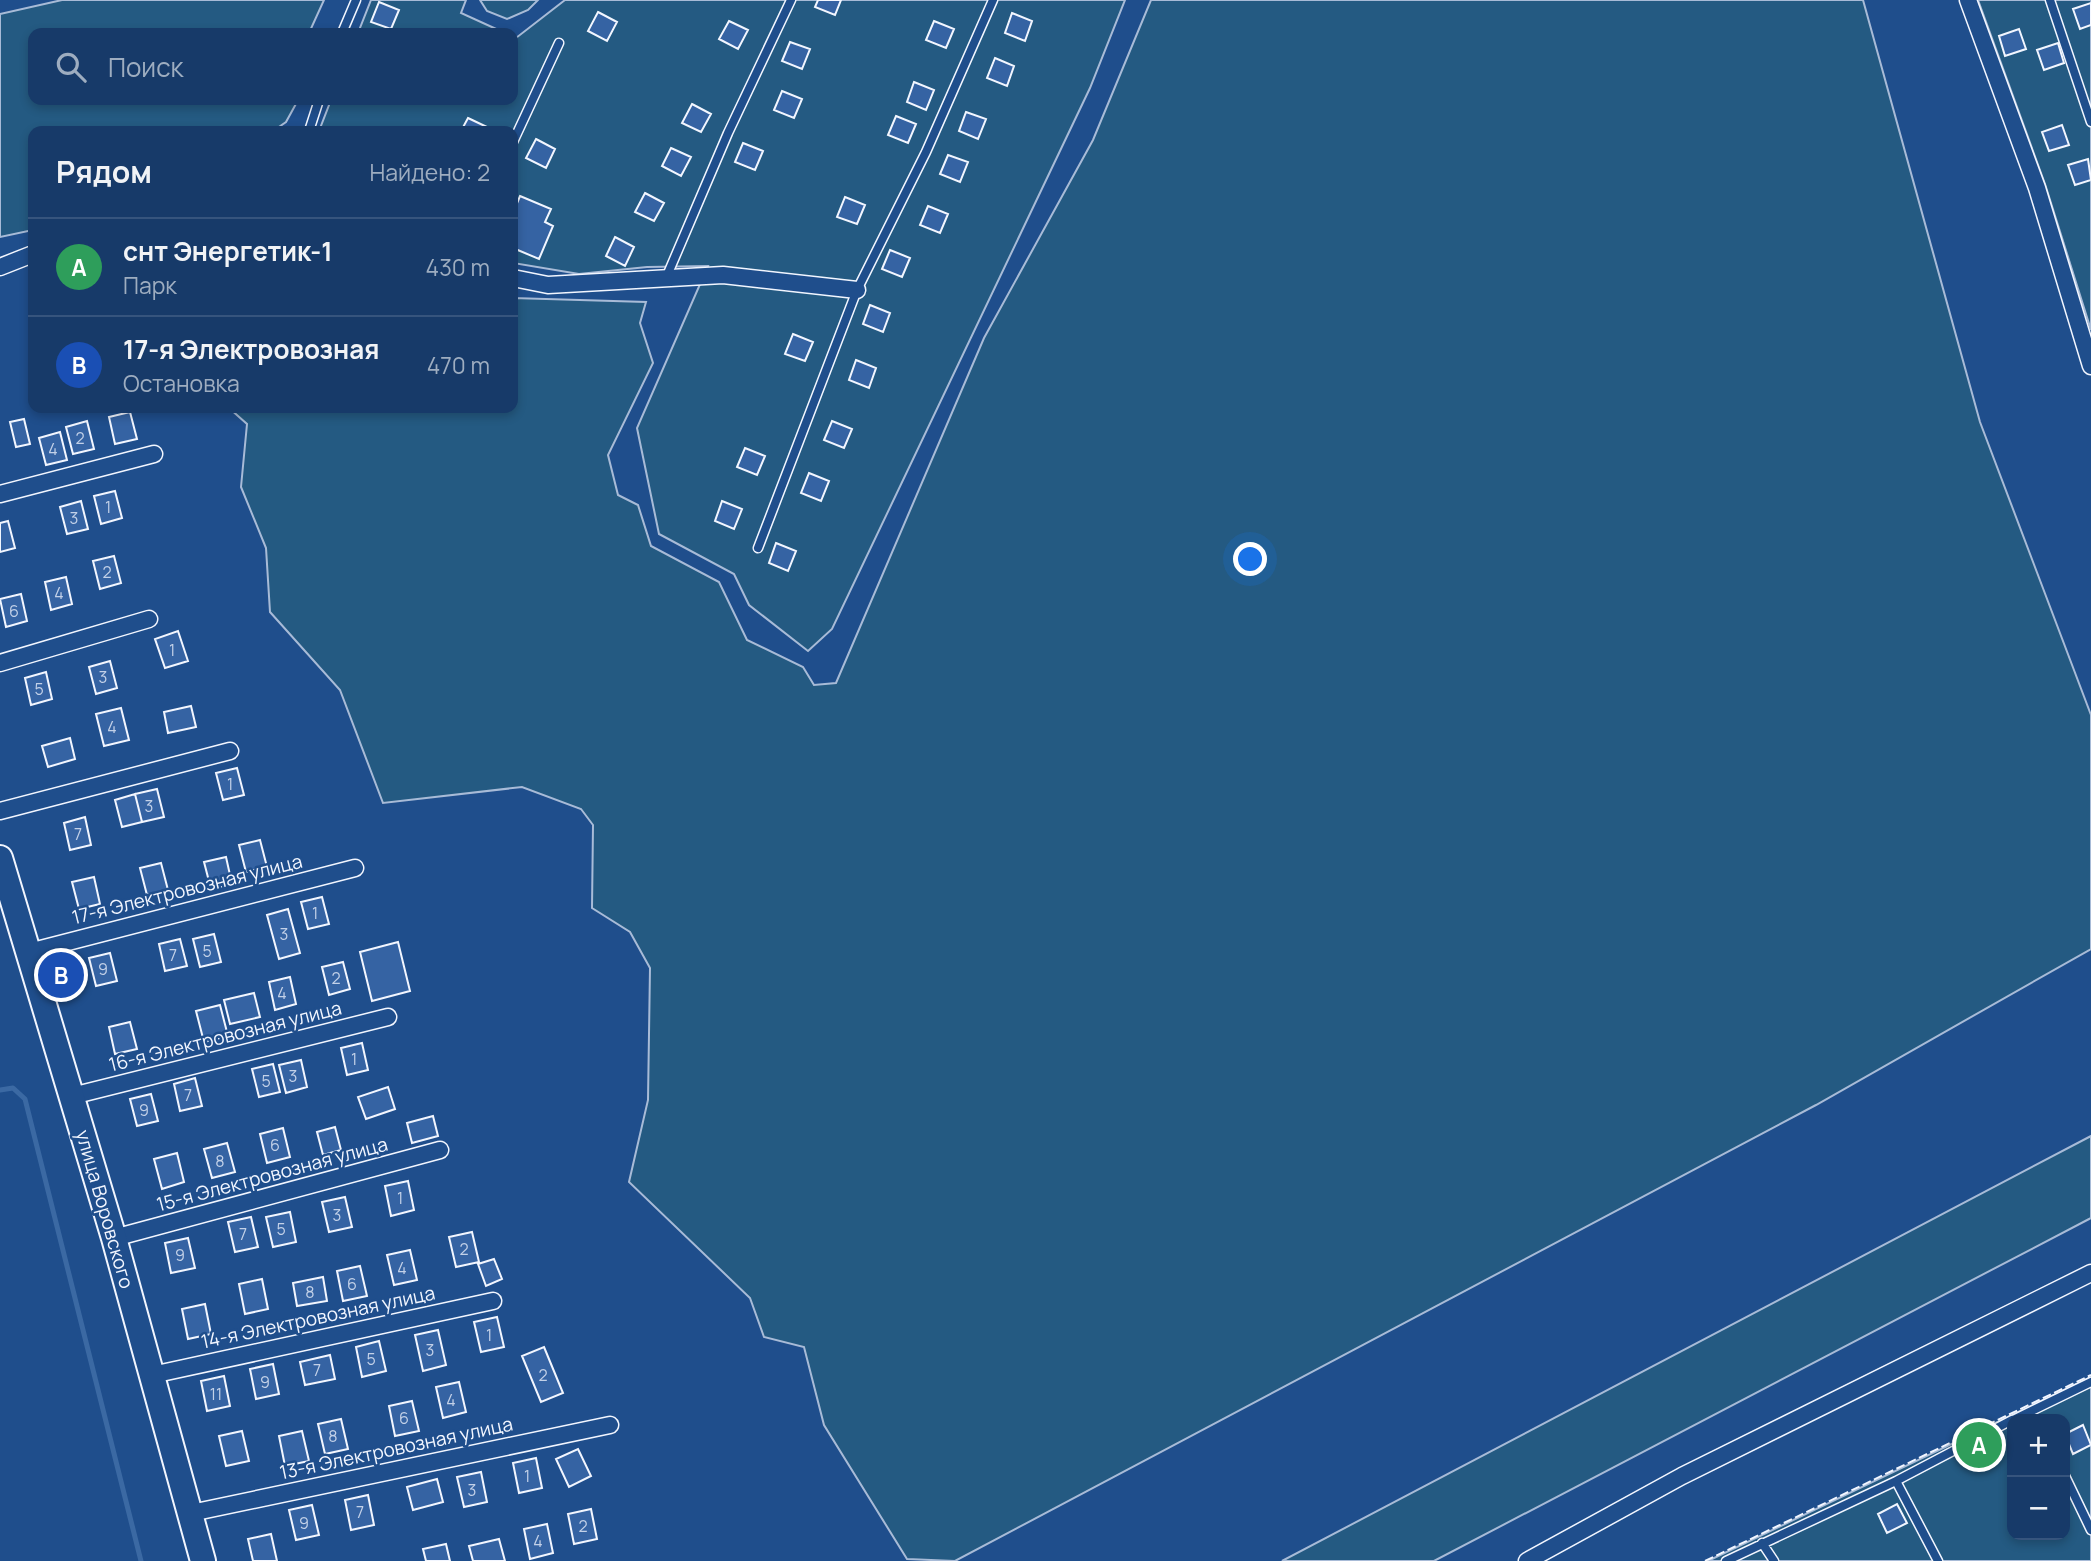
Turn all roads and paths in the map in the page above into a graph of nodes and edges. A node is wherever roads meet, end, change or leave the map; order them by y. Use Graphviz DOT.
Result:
graph roads {
  1 [pos="356,0"];
  2 [pos="791,0"];
  3 [pos="993,0"];
  4 [pos="1968,0"];
  5 [pos="2050,0"];
  6 [pos="344,28"];
  7 [pos="559,43"];
  8 [pos="317,105"];
  9 [pos="2091,122"];
  10 [pos="311,126"];
  11 [pos="518,131"];
  12 [pos="28,256"];
  13 [pos="0,267"];
  14 [pos="666,278"];
  15 [pos="518,279"];
  16 [pos="857,290"];
  17 [pos="2091,366"];
  18 [pos="154,454"];
  19 [pos="0,494"];
  20 [pos="758,548"];
  21 [pos="149,619"];
  22 [pos="0,663"];
  23 [pos="230,751"];
  24 [pos="0,811"];
  25 [pos="0,858"];
  26 [pos="355,868"];
  27 [pos="29,952"];
  28 [pos="388,1017"];
  29 [pos="72,1096"];
  30 [pos="440,1150"];
  31 [pos="114,1238"];
  32 [pos="2091,1273"];
  33 [pos="493,1301"];
  34 [pos="152,1375"];
  35 [pos="2091,1382"];
  36 [pos="2032,1410"];
  37 [pos="2024,1414"];
  38 [pos="2034,1414"];
  39 [pos="2007,1423"];
  40 [pos="610,1425"];
  41 [pos="2065,1477"];
  42 [pos="1896,1480"];
  43 [pos="191,1513"];
  44 [pos="2091,1531"];
  45 [pos="1762,1543"];
  46 [pos="202,1561"];
  47 [pos="1527,1561"];
  48 [pos="1726,1561"];
  49 [pos="1774,1561"];
  50 [pos="1938,1561"];
  1 -- 6 [label="lane"];
  2 -- 14 [label="lane"];
  3 -- 16 [label="lane"];
  4 -- 17 [label="street"];
  5 -- 9 [label="lane"];
  7 -- 11 [label="lane"];
  8 -- 10 [label="lane"];
  12 -- 13 [label="street"];
  14 -- 15 [label="street"];
  14 -- 16 [label="street"];
  16 -- 20 [label="lane"];
  18 -- 19 [label="street"];
  21 -- 22 [label="street"];
  23 -- 24 [label="street"];
  25 -- 27 [label="main road, улица Воровского"];
  26 -- 27 [label="street, 17-я Электровозная улица"];
  27 -- 29 [label="main road, улица Воровского"];
  28 -- 29 [label="street, 16-я Электровозная улица"];
  29 -- 31 [label="main road, улица Воровского"];
  30 -- 31 [label="street, 15-я Электровозная улица"];
  31 -- 34 [label="main road, улица Воровского"];
  32 -- 47 [label="street"];
  33 -- 34 [label="street, 14-я Электровозная улица"];
  34 -- 43 [label="main road, улица Воровского"];
  35 -- 36 [label="lane"];
  36 -- 37 [label="lane"];
  36 -- 38 [label="lane"];
  39 -- 42 [label="lane"];
  40 -- 43 [label="street, 13-я Электровозная улица"];
  41 -- 44 [label="lane"];
  42 -- 45 [label="lane"];
  42 -- 50 [label="lane"];
  43 -- 46 [label="main road, улица Воровского"];
  45 -- 48 [label="lane"];
  45 -- 49 [label="lane"];
}
